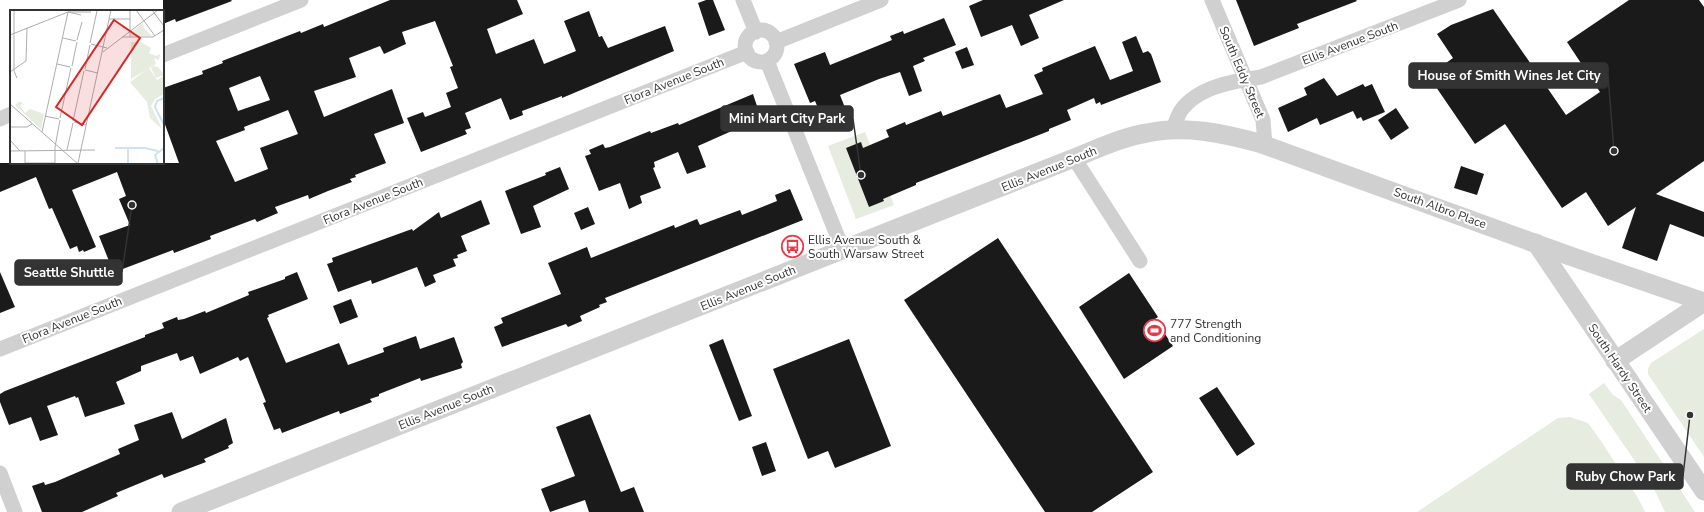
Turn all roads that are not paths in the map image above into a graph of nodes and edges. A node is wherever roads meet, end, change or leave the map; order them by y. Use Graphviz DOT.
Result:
graph roads {
  1 [pos="301,0"];
  2 [pos="743,0"];
  3 [pos="881,0"];
  4 [pos="1212,0"];
  5 [pos="1459,0"];
  6 [pos="756,32"];
  7 [pos="776,42"];
  8 [pos="747,52"];
  9 [pos="164,55"];
  10 [pos="767,61"];
  11 [pos="1246,79"];
  12 [pos="10,114"];
  13 [pos="0,119"];
  14 [pos="1172,130"];
  15 [pos="1265,145"];
  16 [pos="1074,158"];
  17 [pos="1536,244"];
  18 [pos="843,250"];
  19 [pos="1140,261"];
  20 [pos="1704,302"];
  21 [pos="0,349"];
  22 [pos="1615,361"];
  23 [pos="0,473"];
  24 [pos="1704,491"];
  25 [pos="16,512"];
  26 [pos="181,512"];
  1 -- 9 [label="street"];
  2 -- 6 [label="street"];
  3 -- 7 [label="street"];
  4 -- 11 [label="street, South Eddy Street"];
  5 -- 11 [label="street, Ellis Avenue South"];
  6 -- 7 [label="street"];
  6 -- 8 [label="street"];
  7 -- 10 [label="street"];
  8 -- 10 [label="street"];
  8 -- 21 [label="street, Flora Avenue South"];
  10 -- 18 [label="street"];
  11 -- 14 [label="street, Ellis Avenue South"];
  11 -- 15 [label="street, South Eddy Street"];
  12 -- 13 [label="street"];
  14 -- 15 [label="street, South Albro Place"];
  14 -- 16 [label="street, Ellis Avenue South"];
  15 -- 17 [label="street, South Albro Place"];
  16 -- 18 [label="street, Ellis Avenue South"];
  16 -- 19 [label="street"];
  17 -- 20 [label="street, South Albro Place"];
  17 -- 22 [label="street, South Hardy Street"];
  18 -- 26 [label="street, Ellis Avenue South"];
  20 -- 22 [label="street"];
  22 -- 24 [label="street, South Hardy Street"];
  23 -- 25 [label="street"];
}
